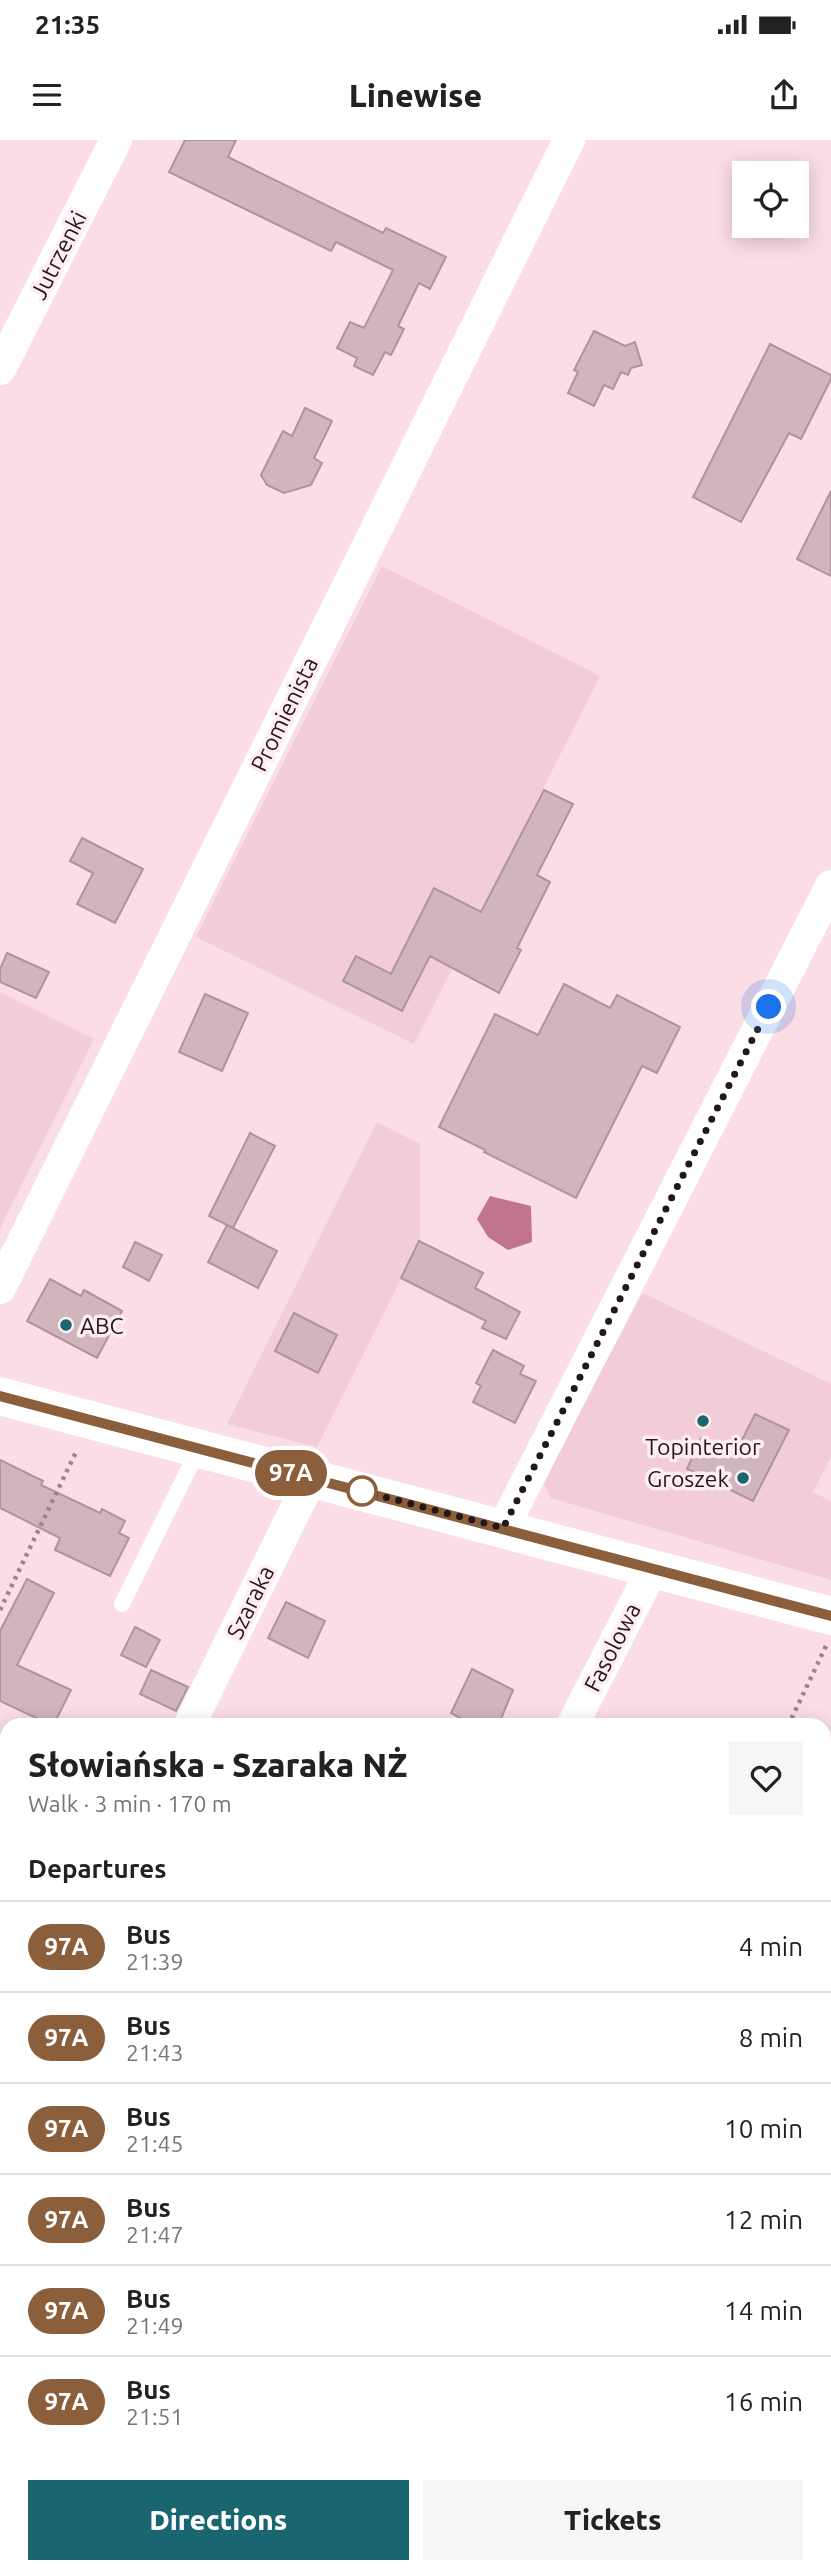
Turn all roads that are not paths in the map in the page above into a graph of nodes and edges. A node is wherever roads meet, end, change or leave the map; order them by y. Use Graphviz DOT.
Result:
graph roads {
  1 [pos="116,140"];
  2 [pos="569,140"];
  3 [pos="0,369"];
  4 [pos="831,886"];
  5 [pos="0,1287"];
  6 [pos="0,1396"];
  7 [pos="199,1448"];
  8 [pos="311,1478"];
  9 [pos="503,1528"];
  10 [pos="653,1568"];
  11 [pos="122,1604"];
  12 [pos="831,1616"];
  13 [pos="193,1718"];
  14 [pos="576,1718"];
  1 -- 3 [label="street, Jutrzenki"];
  2 -- 5 [label="street, Promienista"];
  4 -- 9 [label="street"];
  6 -- 7 [label="street"];
  7 -- 8 [label="street"];
  7 -- 11 [label="lane"];
  8 -- 9 [label="street"];
  8 -- 13 [label="street, Szaraka"];
  9 -- 10 [label="street"];
  10 -- 12 [label="street"];
  10 -- 14 [label="street, Fasolowa"];
}
